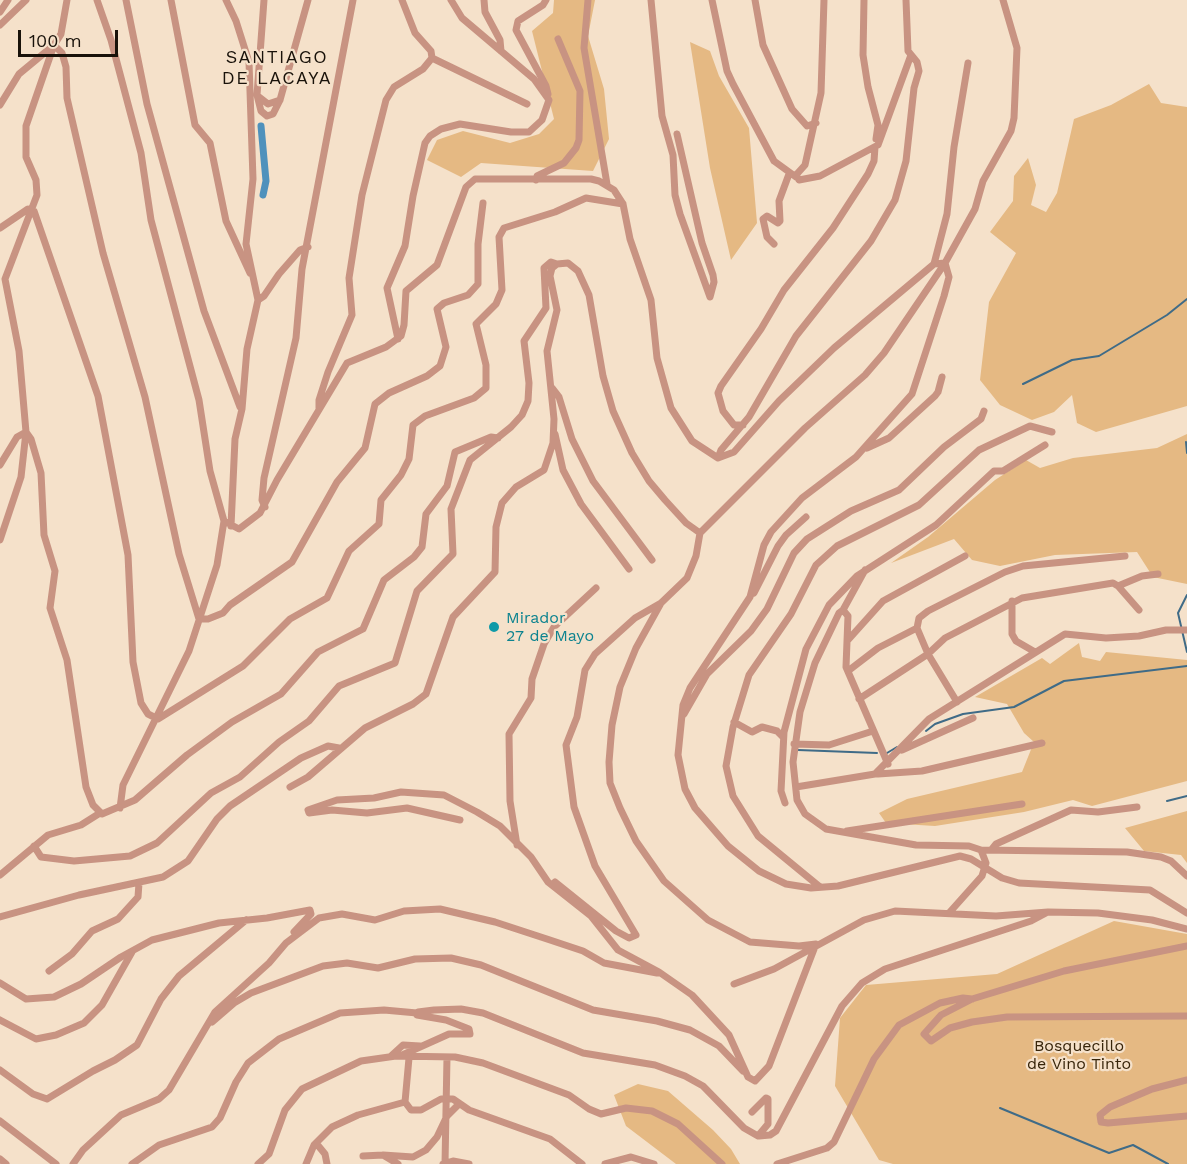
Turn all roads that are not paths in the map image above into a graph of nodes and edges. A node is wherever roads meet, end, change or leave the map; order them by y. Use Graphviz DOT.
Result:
graph roads {
  1 [pos="8,0"];
  2 [pos="26,0"];
  3 [pos="67,0"];
  4 [pos="97,0"];
  5 [pos="126,0"];
  6 [pos="171,0"];
  7 [pos="226,0"];
  8 [pos="264,0"];
  9 [pos="308,0"];
  10 [pos="353,0"];
  11 [pos="402,0"];
  12 [pos="451,0"];
  13 [pos="484,0"];
  14 [pos="546,0"];
  15 [pos="588,0"];
  16 [pos="651,0"];
  17 [pos="712,0"];
  18 [pos="755,0"];
  19 [pos="824,0"];
  20 [pos="864,0"];
  21 [pos="906,0"];
  22 [pos="1004,0"];
  23 [pos="0,12"];
  24 [pos="0,25"];
  25 [pos="558,39"];
  26 [pos="54,45"];
  27 [pos="501,51"];
  28 [pos="911,55"];
  29 [pos="432,58"];
  30 [pos="968,63"];
  31 [pos="254,76"];
  32 [pos="257,95"];
  33 [pos="548,96"];
  34 [pos="280,100"];
  35 [pos="527,104"];
  36 [pos="0,105"];
  37 [pos="816,123"];
  38 [pos="677,134"];
  39 [pos="873,148"];
  40 [pos="792,175"];
  41 [pos="536,180"];
  42 [pos="607,184"];
  43 [pos="483,203"];
  44 [pos="623,204"];
  45 [pos="33,208"];
  46 [pos="0,228"];
  47 [pos="774,244"];
  48 [pos="308,247"];
  49 [pos="945,263"];
  50 [pos="557,264"];
  51 [pos="934,264"];
  52 [pos="251,274"];
  53 [pos="258,300"];
  54 [pos="398,339"];
  55 [pos="942,377"];
  56 [pos="552,388"];
  57 [pos="320,408"];
  58 [pos="242,409"];
  59 [pos="984,411"];
  60 [pos="743,425"];
  61 [pos="553,428"];
  62 [pos="26,432"];
  63 [pos="1052,432"];
  64 [pos="498,438"];
  65 [pos="1045,445"];
  66 [pos="865,449"];
  67 [pos="718,458"];
  68 [pos="0,465"];
  69 [pos="265,507"];
  70 [pos="806,517"];
  71 [pos="224,521"];
  72 [pos="231,526"];
  73 [pos="700,533"];
  74 [pos="0,540"];
  75 [pos="965,556"];
  76 [pos="1125,556"];
  77 [pos="652,561"];
  78 [pos="629,569"];
  79 [pos="865,570"];
  80 [pos="1158,574"];
  81 [pos="1118,586"];
  82 [pos="596,588"];
  83 [pos="750,597"];
  84 [pos="1012,601"];
  85 [pos="661,603"];
  86 [pos="843,610"];
  87 [pos="1139,610"];
  88 [pos="199,619"];
  89 [pos="917,628"];
  90 [pos="1187,630"];
  91 [pos="848,640"];
  92 [pos="1035,652"];
  93 [pos="928,654"];
  94 [pos="848,671"];
  95 [pos="860,699"];
  96 [pos="957,702"];
  97 [pos="682,718"];
  98 [pos="973,718"];
  99 [pos="157,719"];
  100 [pos="734,722"];
  101 [pos="873,731"];
  102 [pos="783,737"];
  103 [pos="1042,743"];
  104 [pos="794,744"];
  105 [pos="339,748"];
  106 [pos="900,751"];
  107 [pos="888,764"];
  108 [pos="875,774"];
  109 [pos="290,787"];
  110 [pos="796,787"];
  111 [pos="785,803"];
  112 [pos="1022,804"];
  113 [pos="1137,807"];
  114 [pos="120,808"];
  115 [pos="100,813"];
  116 [pos="460,820"];
  117 [pos="841,832"];
  118 [pos="518,845"];
  119 [pos="34,846"];
  120 [pos="992,849"];
  121 [pos="981,850"];
  122 [pos="986,867"];
  123 [pos="542,874"];
  124 [pos="0,875"];
  125 [pos="1187,876"];
  126 [pos="139,883"];
  127 [pos="820,888"];
  128 [pos="1048,912"];
  129 [pos="949,913"];
  130 [pos="1187,913"];
  131 [pos="0,917"];
  132 [pos="246,920"];
  133 [pos="1187,929"];
  134 [pos="291,938"];
  135 [pos="816,945"];
  136 [pos="1187,946"];
  137 [pos="133,950"];
  138 [pos="49,970"];
  139 [pos="659,972"];
  140 [pos="0,983"];
  141 [pos="734,984"];
  142 [pos="972,999"];
  143 [pos="417,1013"];
  144 [pos="1187,1016"];
  145 [pos="0,1020"];
  146 [pos="208,1024"];
  147 [pos="420,1046"];
  148 [pos="391,1056"];
  149 [pos="400,1056"];
  150 [pos="447,1057"];
  151 [pos="409,1058"];
  152 [pos="0,1070"];
  153 [pos="748,1077"];
  154 [pos="1187,1080"];
  155 [pos="445,1098"];
  156 [pos="405,1102"];
  157 [pos="458,1105"];
  158 [pos="752,1112"];
  159 [pos="1187,1116"];
  160 [pos="0,1121"];
  161 [pos="444,1122"];
  162 [pos="758,1136"];
  163 [pos="316,1143"];
  164 [pos="383,1155"];
  165 [pos="363,1156"];
  166 [pos="0,1159"];
  167 [pos="6,1164"];
  168 [pos="56,1164"];
  169 [pos="73,1164"];
  170 [pos="132,1164"];
  171 [pos="258,1164"];
  172 [pos="306,1164"];
  173 [pos="327,1164"];
  174 [pos="398,1164"];
  175 [pos="444,1164"];
  176 [pos="469,1164"];
  177 [pos="582,1164"];
  178 [pos="605,1164"];
  179 [pos="654,1164"];
  180 [pos="722,1164"];
  181 [pos="777,1164"];
  1 -- 23 [label="street"];
  2 -- 24 [label="street"];
  3 -- 26 [label="street"];
  4 -- 71 [label="street"];
  5 -- 58 [label="street"];
  6 -- 52 [label="street"];
  7 -- 31 [label="street"];
  8 -- 31 [label="street"];
  9 -- 34 [label="street"];
  10 -- 48 [label="street"];
  11 -- 29 [label="street"];
  12 -- 27 [label="street"];
  13 -- 27 [label="street"];
  14 -- 33 [label="street"];
  15 -- 42 [label="street"];
  16 -- 38 [label="street"];
  17 -- 40 [label="street"];
  18 -- 37 [label="street"];
  19 -- 37 [label="street"];
  20 -- 39 [label="street"];
  21 -- 28 [label="street"];
  22 -- 49 [label="street"];
  25 -- 41 [label="street"];
  26 -- 36 [label="street"];
  26 -- 45 [label="street"];
  26 -- 88 [label="street"];
  27 -- 33 [label="street"];
  28 -- 39 [label="street"];
  28 -- 60 [label="street"];
  29 -- 35 [label="street"];
  29 -- 57 [label="street"];
  30 -- 51 [label="street"];
  31 -- 32 [label="street"];
  31 -- 52 [label="street"];
  32 -- 34 [label="street"];
  32 -- 34 [label="street"];
  33 -- 54 [label="street"];
  37 -- 40 [label="street"];
  39 -- 40 [label="street"];
  39 -- 60 [label="street"];
  40 -- 47 [label="street"];
  41 -- 42 [label="street"];
  41 -- 54 [label="street"];
  42 -- 44 [label="street"];
  43 -- 88 [label="street"];
  44 -- 67 [label="street"];
  44 -- 99 [label="street"];
  45 -- 46 [label="street"];
  45 -- 62 [label="street"];
  45 -- 99 [label="street"];
  48 -- 53 [label="street"];
  48 -- 69 [label="street"];
  49 -- 51 [label="street"];
  49 -- 66 [label="street"];
  49 -- 73 [label="street"];
  50 -- 56 [label="street"];
  50 -- 64 [label="street"];
  50 -- 73 [label="street"];
  51 -- 67 [label="street"];
  52 -- 53 [label="street"];
  53 -- 58 [label="street"];
  54 -- 57 [label="street"];
  55 -- 66 [label="street"];
  56 -- 61 [label="street"];
  56 -- 77 [label="street"];
  57 -- 69 [label="street"];
  58 -- 72 [label="street"];
  59 -- 97 [label="street"];
  60 -- 67 [label="street"];
  61 -- 78 [label="street"];
  61 -- 105 [label="street"];
  62 -- 68 [label="street"];
  62 -- 74 [label="street"];
  62 -- 115 [label="street"];
  63 -- 100 [label="street"];
  64 -- 114 [label="street"];
  64 -- 119 [label="street"];
  65 -- 79 [label="street"];
  66 -- 83 [label="street"];
  69 -- 72 [label="street"];
  70 -- 83 [label="street"];
  71 -- 72 [label="street"];
  71 -- 88 [label="street"];
  73 -- 85 [label="street"];
  75 -- 91 [label="street"];
  76 -- 89 [label="street"];
  79 -- 86 [label="street"];
  79 -- 102 [label="street"];
  80 -- 81 [label="street"];
  81 -- 84 [label="street"];
  81 -- 87 [label="street"];
  82 -- 118 [label="street"];
  83 -- 97 [label="street"];
  84 -- 92 [label="street"];
  84 -- 93 [label="street"];
  85 -- 123 [label="street"];
  85 -- 135 [label="street"];
  86 -- 91 [label="street"];
  86 -- 104 [label="street"];
  88 -- 99 [label="street"];
  89 -- 93 [label="street"];
  89 -- 94 [label="street"];
  90 -- 92 [label="street"];
  91 -- 94 [label="street"];
  92 -- 96 [label="street"];
  93 -- 95 [label="street"];
  93 -- 96 [label="street"];
  94 -- 95 [label="street"];
  95 -- 101 [label="street"];
  96 -- 106 [label="street"];
  97 -- 127 [label="street"];
  98 -- 106 [label="street"];
  99 -- 114 [label="street"];
  100 -- 102 [label="street"];
  100 -- 127 [label="street"];
  101 -- 104 [label="street"];
  101 -- 107 [label="street"];
  102 -- 111 [label="street"];
  103 -- 108 [label="street"];
  104 -- 110 [label="street"];
  105 -- 109 [label="street"];
  105 -- 126 [label="street"];
  106 -- 107 [label="street"];
  107 -- 108 [label="street"];
  108 -- 110 [label="street"];
  110 -- 117 [label="street"];
  112 -- 117 [label="street"];
  113 -- 120 [label="street"];
  114 -- 115 [label="street"];
  115 -- 119 [label="street"];
  116 -- 118 [label="street"];
  117 -- 121 [label="street"];
  118 -- 123 [label="street"];
  119 -- 124 [label="street"];
  120 -- 121 [label="street"];
  120 -- 125 [label="street"];
  121 -- 122 [label="street"];
  122 -- 127 [label="street"];
  122 -- 129 [label="street"];
  122 -- 130 [label="street"];
  123 -- 139 [label="street"];
  126 -- 131 [label="street"];
  126 -- 138 [label="street"];
  128 -- 129 [label="street"];
  128 -- 133 [label="street"];
  128 -- 162 [label="street"];
  129 -- 135 [label="street"];
  132 -- 134 [label="street"];
  132 -- 137 [label="street"];
  132 -- 152 [label="street"];
  134 -- 139 [label="street"];
  134 -- 146 [label="street"];
  135 -- 141 [label="street"];
  135 -- 153 [label="street"];
  136 -- 142 [label="street"];
  137 -- 140 [label="street"];
  137 -- 145 [label="street"];
  139 -- 153 [label="street"];
  142 -- 144 [label="street"];
  142 -- 181 [label="street"];
  143 -- 147 [label="street"];
  143 -- 162 [label="street"];
  143 -- 170 [label="street"];
  146 -- 153 [label="street"];
  146 -- 169 [label="street"];
  147 -- 148 [label="street"];
  147 -- 149 [label="street"];
  148 -- 149 [label="street"];
  148 -- 171 [label="street"];
  149 -- 151 [label="street"];
  150 -- 151 [label="street"];
  150 -- 155 [label="street"];
  150 -- 180 [label="street"];
  151 -- 156 [label="street"];
  154 -- 159 [label="street"];
  155 -- 156 [label="street"];
  155 -- 157 [label="street"];
  155 -- 161 [label="street"];
  156 -- 163 [label="street"];
  157 -- 161 [label="street"];
  157 -- 177 [label="street"];
  158 -- 162 [label="street"];
  160 -- 168 [label="street"];
  161 -- 164 [label="street"];
  161 -- 175 [label="street"];
  163 -- 172 [label="street"];
  163 -- 173 [label="street"];
  164 -- 165 [label="street"];
  164 -- 174 [label="street"];
  166 -- 167 [label="street"];
  175 -- 176 [label="street"];
  178 -- 179 [label="street"];
}
